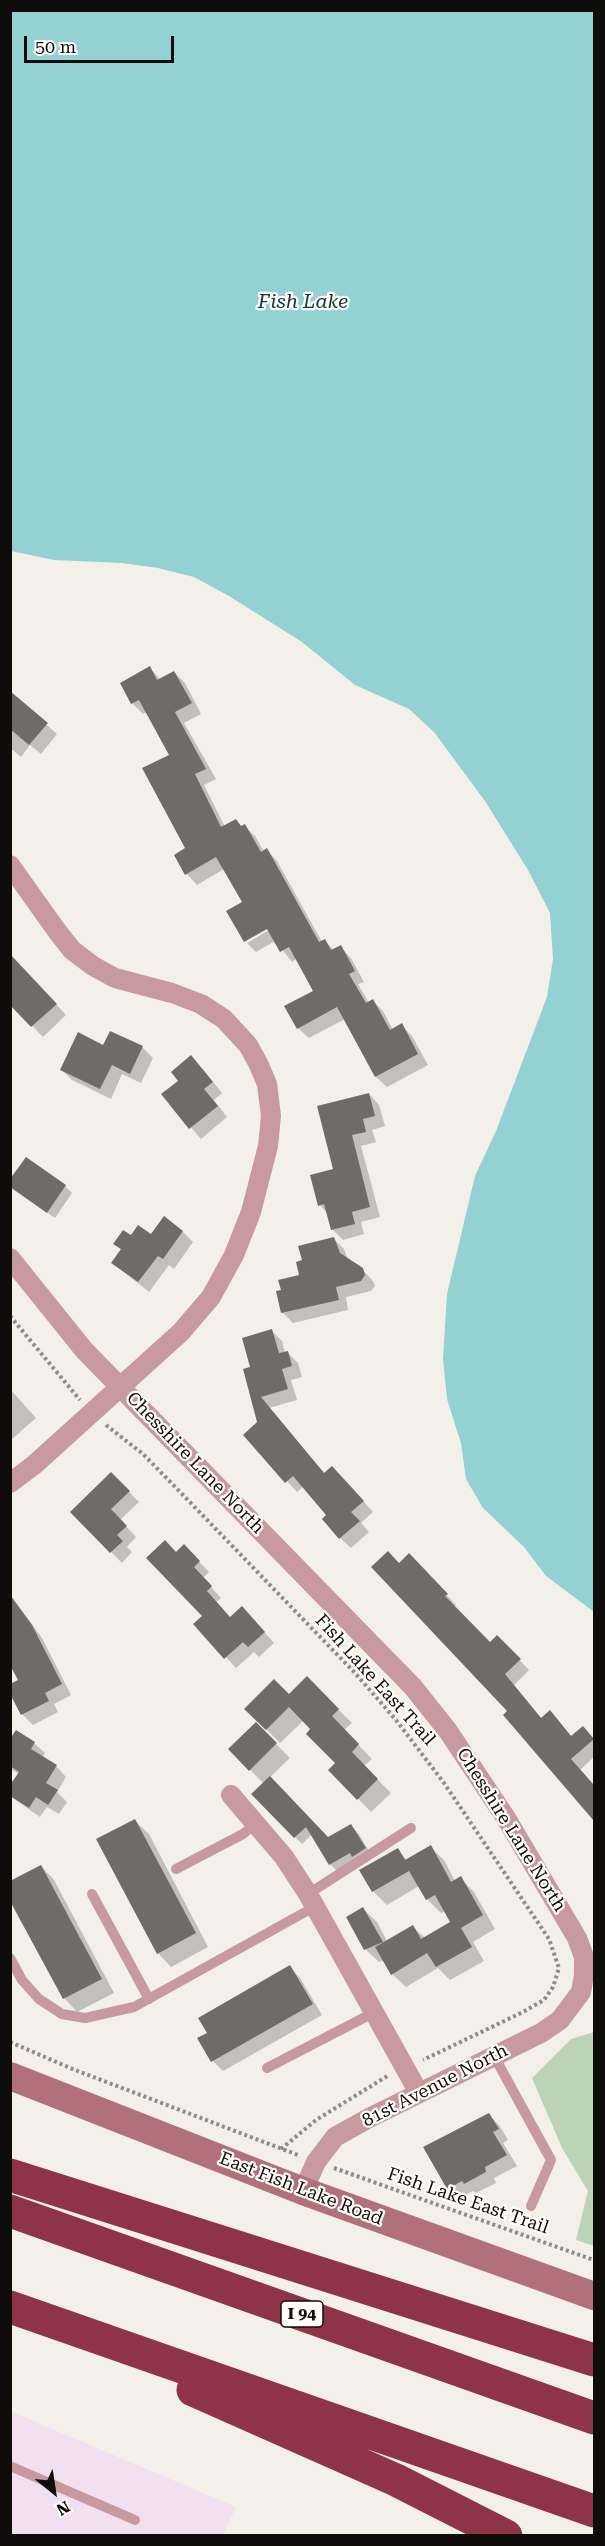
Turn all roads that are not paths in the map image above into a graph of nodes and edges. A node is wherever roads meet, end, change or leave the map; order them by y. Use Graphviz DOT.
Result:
graph roads {
  1 [pos="10,865"];
  2 [pos="10,1258"];
  3 [pos="120,1387"];
  4 [pos="10,1483"];
  5 [pos="231,1795"];
  6 [pos="256,1823"];
  7 [pos="411,1828"];
  8 [pos="176,1869"];
  9 [pos="92,1894"];
  10 [pos="312,1900"];
  11 [pos="10,1958"];
  12 [pos="581,1992"];
  13 [pos="149,2000"];
  14 [pos="375,2012"];
  15 [pos="494,2056"];
  16 [pos="267,2068"];
  17 [pos="10,2076"];
  18 [pos="419,2093"];
  19 [pos="10,2175"];
  20 [pos="303,2191"];
  21 [pos="531,2206"];
  22 [pos="10,2211"];
  23 [pos="327,2276"];
  24 [pos="594,2295"];
  25 [pos="10,2308"];
  26 [pos="594,2360"];
  27 [pos="594,2383"];
  28 [pos="594,2418"];
  29 [pos="10,2466"];
  30 [pos="594,2511"];
  31 [pos="135,2520"];
  32 [pos="507,2535"];
  1 -- 3 [label="street, Chesshire Lane North"];
  2 -- 3 [label="street"];
  3 -- 4 [label="street"];
  3 -- 12 [label="street, Chesshire Lane North"];
  5 -- 6 [label="street"];
  6 -- 8 [label="lane"];
  6 -- 10 [label="street"];
  7 -- 10 [label="lane"];
  9 -- 13 [label="lane"];
  10 -- 13 [label="lane"];
  10 -- 14 [label="street"];
  11 -- 13 [label="lane"];
  12 -- 15 [label="street, 81st Avenue North"];
  14 -- 16 [label="lane"];
  14 -- 18 [label="street"];
  15 -- 18 [label="street, 81st Avenue North"];
  15 -- 21 [label="lane"];
  17 -- 20 [label="street, East Fish Lake Road"];
  18 -- 20 [label="street, 81st Avenue North"];
  19 -- 23 [label="highway"];
  20 -- 24 [label="street, East Fish Lake Road"];
  22 -- 28 [label="highway, I 94"];
  23 -- 26 [label="highway"];
  23 -- 27 [label="highway"];
  25 -- 30 [label="highway"];
  25 -- 32 [label="highway"];
  29 -- 31 [label="lane"];
}
